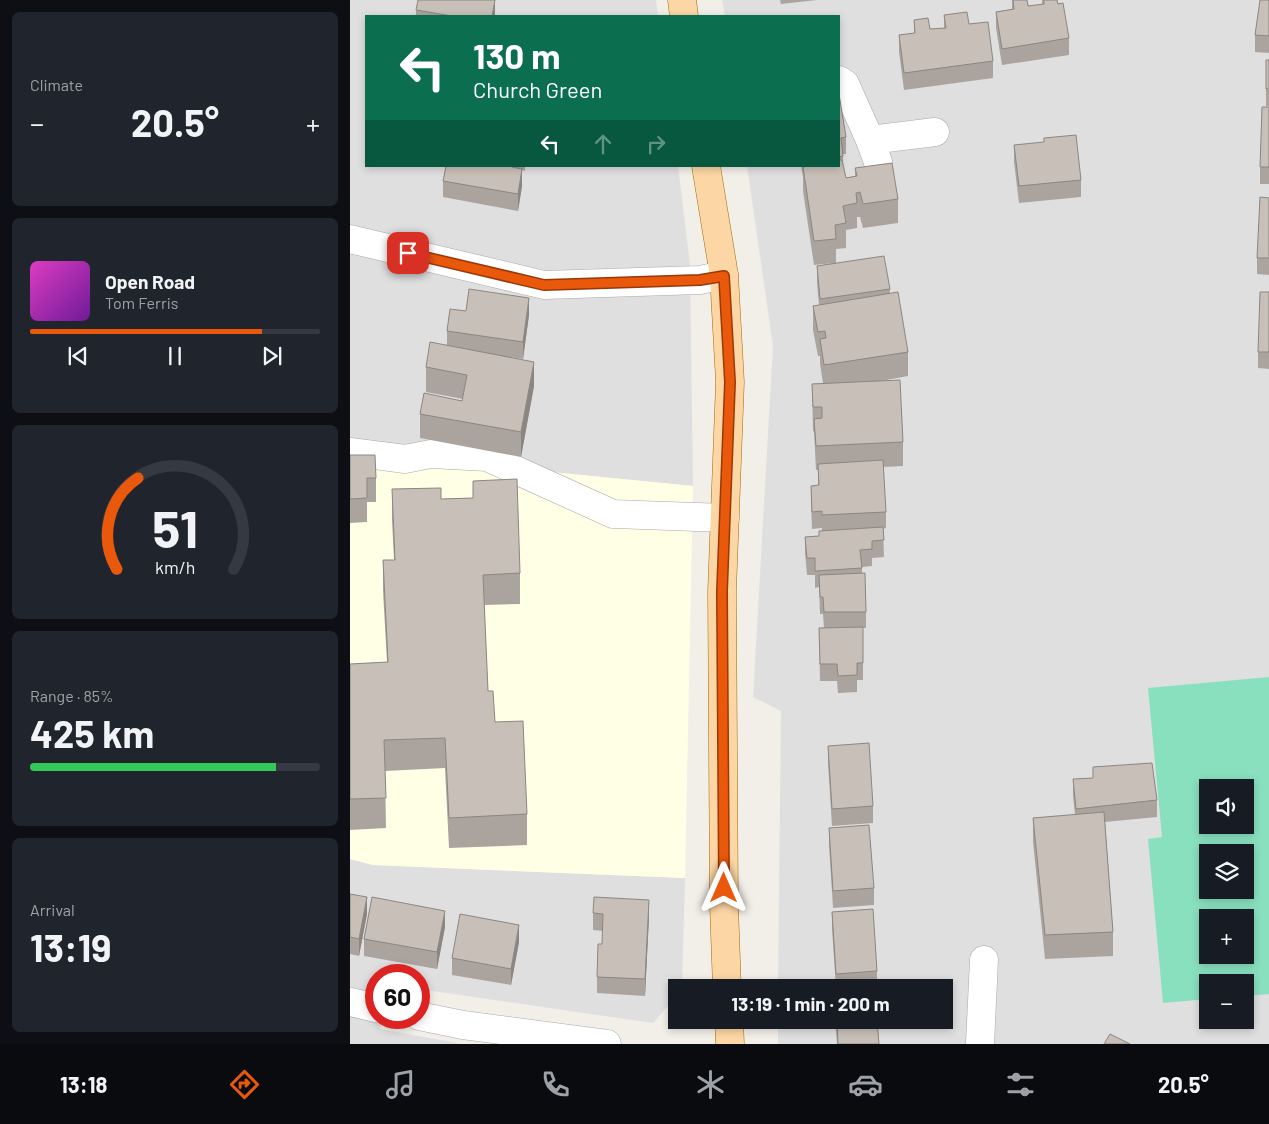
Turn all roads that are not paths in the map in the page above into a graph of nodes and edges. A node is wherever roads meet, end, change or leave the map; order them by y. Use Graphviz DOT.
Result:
graph roads {
  1 [pos="682,0"];
  2 [pos="684,15"];
  3 [pos="840,81"];
  4 [pos="935,132"];
  5 [pos="706,167"];
  6 [pos="350,239"];
  7 [pos="724,276"];
  8 [pos="350,452"];
  9 [pos="725,518"];
  10 [pos="984,960"];
  11 [pos="727,979"];
  12 [pos="350,1002"];
  13 [pos="365,1005"];
  14 [pos="430,1018"];
  15 [pos="729,1029"];
  16 [pos="607,1044"];
  17 [pos="730,1044"];
  18 [pos="980,1044"];
  1 -- 2 [label="main road"];
  3 -- 4 [label="street"];
  5 -- 7 [label="main road"];
  6 -- 7 [label="street"];
  7 -- 9 [label="main road"];
  8 -- 9 [label="street"];
  9 -- 11 [label="main road"];
  10 -- 18 [label="street"];
  12 -- 13 [label="street"];
  14 -- 16 [label="street"];
  15 -- 17 [label="main road"];
}
